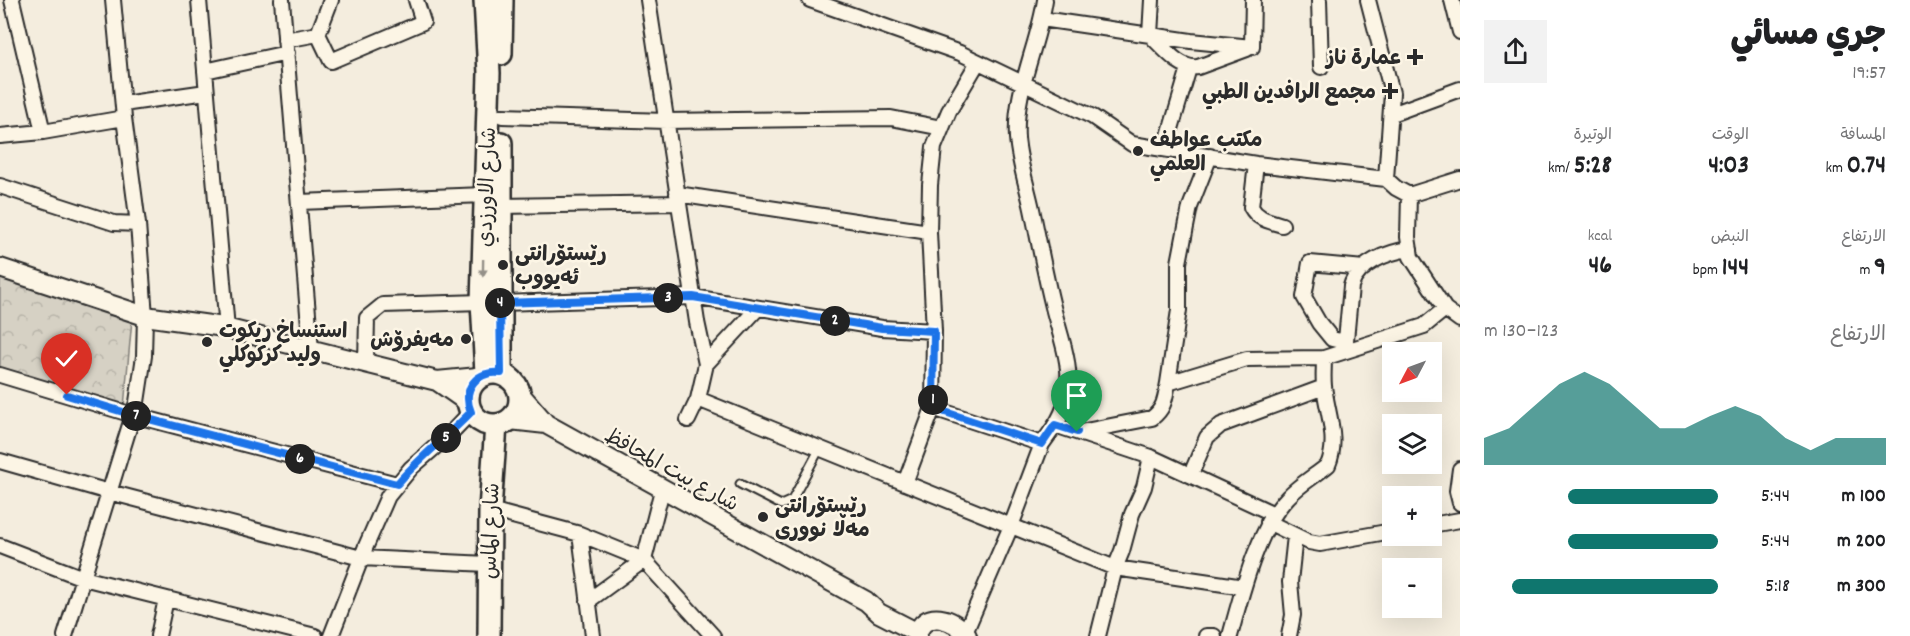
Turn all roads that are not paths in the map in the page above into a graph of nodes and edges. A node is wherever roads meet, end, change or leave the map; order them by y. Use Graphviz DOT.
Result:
graph roads {
  1 [pos="12,0"];
  2 [pos="112,0"];
  3 [pos="199,0"];
  4 [pos="282,0"];
  5 [pos="331,0"];
  6 [pos="416,0"];
  7 [pos="648,0"];
  8 [pos="810,0"];
  9 [pos="1045,0"];
  10 [pos="1152,0"];
  11 [pos="1253,0"];
  12 [pos="1319,0"];
  13 [pos="1452,0"];
  14 [pos="498,1"];
  15 [pos="1373,1"];
  16 [pos="1042,19"];
  17 [pos="1460,32"];
  18 [pos="318,34"];
  19 [pos="1150,35"];
  20 [pos="286,47"];
  21 [pos="1252,47"];
  22 [pos="978,62"];
  23 [pos="1321,67"];
  24 [pos="1190,68"];
  25 [pos="205,71"];
  26 [pos="1023,85"];
  27 [pos="1460,89"];
  28 [pos="206,92"];
  29 [pos="124,111"];
  30 [pos="1392,114"];
  31 [pos="502,116"];
  32 [pos="666,121"];
  33 [pos="942,128"];
  34 [pos="43,132"];
  35 [pos="0,136"];
  36 [pos="1165,149"];
  37 [pos="1210,156"];
  38 [pos="1257,164"];
  39 [pos="1386,179"];
  40 [pos="1460,179"];
  41 [pos="0,186"];
  42 [pos="1409,195"];
  43 [pos="677,198"];
  44 [pos="492,201"];
  45 [pos="299,202"];
  46 [pos="138,224"];
  47 [pos="1282,225"];
  48 [pos="929,232"];
  49 [pos="1410,249"];
  50 [pos="0,268"];
  51 [pos="1364,268"];
  52 [pos="693,297"];
  53 [pos="491,302"];
  54 [pos="759,308"];
  55 [pos="1445,309"];
  56 [pos="145,316"];
  57 [pos="1460,320"];
  58 [pos="228,329"];
  59 [pos="934,331"];
  60 [pos="1345,347"];
  61 [pos="311,350"];
  62 [pos="1324,358"];
  63 [pos="366,363"];
  64 [pos="706,364"];
  65 [pos="0,375"];
  66 [pos="488,375"];
  67 [pos="437,381"];
  68 [pos="1167,383"];
  69 [pos="1324,387"];
  70 [pos="520,394"];
  71 [pos="698,399"];
  72 [pos="469,407"];
  73 [pos="933,408"];
  74 [pos="133,415"];
  75 [pos="688,420"];
  76 [pos="503,423"];
  77 [pos="546,424"];
  78 [pos="1055,425"];
  79 [pos="1077,432"];
  80 [pos="1042,444"];
  81 [pos="820,448"];
  82 [pos="1151,457"];
  83 [pos="0,461"];
  84 [pos="1460,469"];
  85 [pos="1191,474"];
  86 [pos="905,483"];
  87 [pos="397,484"];
  88 [pos="740,484"];
  89 [pos="662,490"];
  90 [pos="110,492"];
  91 [pos="1460,502"];
  92 [pos="490,510"];
  93 [pos="1271,518"];
  94 [pos="1460,520"];
  95 [pos="1442,523"];
  96 [pos="1011,526"];
  97 [pos="1382,533"];
  98 [pos="580,534"];
  99 [pos="1295,536"];
  100 [pos="0,546"];
  101 [pos="361,558"];
  102 [pos="644,560"];
  103 [pos="488,564"];
  104 [pos="1115,568"];
  105 [pos="83,578"];
  106 [pos="1244,587"];
  107 [pos="166,599"];
  108 [pos="588,601"];
  109 [pos="918,632"];
  110 [pos="966,635"];
  111 [pos="65,636"];
  112 [pos="158,636"];
  113 [pos="315,636"];
  114 [pos="331,636"];
  115 [pos="489,636"];
  116 [pos="593,636"];
  117 [pos="713,636"];
  118 [pos="1098,636"];
  119 [pos="1206,636"];
  120 [pos="1214,636"];
  121 [pos="1230,636"];
  122 [pos="1289,636"];
  1 -- 34 [label="street"];
  2 -- 29 [label="street"];
  3 -- 25 [label="street"];
  4 -- 20 [label="street"];
  5 -- 18 [label="street"];
  6 -- 18 [label="street"];
  7 -- 32 [label="street"];
  8 -- 22 [label="street"];
  9 -- 16 [label="street"];
  10 -- 19 [label="street"];
  11 -- 21 [label="street"];
  12 -- 23 [label="street"];
  13 -- 17 [label="street"];
  14 -- 31 [label="main road, شارع الاورزدي"];
  14 -- 44 [label="main road, شارع الاورزدي"];
  15 -- 30 [label="street"];
  16 -- 19 [label="street"];
  16 -- 26 [label="street"];
  18 -- 20 [label="street"];
  19 -- 21 [label="street"];
  19 -- 24 [label="street"];
  20 -- 25 [label="street"];
  20 -- 45 [label="street"];
  21 -- 24 [label="street"];
  22 -- 26 [label="street"];
  22 -- 33 [label="street"];
  24 -- 36 [label="street"];
  25 -- 28 [label="street"];
  26 -- 36 [label="street"];
  26 -- 78 [label="street"];
  27 -- 30 [label="street"];
  28 -- 29 [label="street"];
  28 -- 58 [label="street"];
  29 -- 34 [label="street"];
  29 -- 46 [label="street"];
  30 -- 39 [label="street"];
  31 -- 32 [label="street"];
  31 -- 44 [label="main road, شارع الاورزدي"];
  32 -- 33 [label="street"];
  32 -- 43 [label="street"];
  33 -- 48 [label="street"];
  34 -- 35 [label="street"];
  36 -- 37 [label="street"];
  37 -- 38 [label="street"];
  37 -- 68 [label="street"];
  38 -- 39 [label="street"];
  38 -- 47 [label="street"];
  39 -- 42 [label="street"];
  40 -- 42 [label="street"];
  41 -- 46 [label="street"];
  42 -- 49 [label="street"];
  43 -- 44 [label="street"];
  43 -- 48 [label="street"];
  43 -- 52 [label="street"];
  44 -- 45 [label="street"];
  44 -- 53 [label="main road, شارع الاورزدي"];
  45 -- 61 [label="street"];
  46 -- 56 [label="street"];
  48 -- 59 [label="street"];
  49 -- 51 [label="street"];
  49 -- 55 [label="street"];
  50 -- 56 [label="main road"];
  51 -- 60 [label="street"];
  51 -- 60 [label="street"];
  52 -- 53 [label="street"];
  52 -- 54 [label="street"];
  52 -- 64 [label="street"];
  53 -- 63 [label="street"];
  53 -- 66 [label="main road, شارع الاورزدي"];
  54 -- 59 [label="street"];
  54 -- 64 [label="street"];
  55 -- 57 [label="street"];
  55 -- 60 [label="street"];
  56 -- 58 [label="main road"];
  56 -- 74 [label="street"];
  58 -- 61 [label="main road"];
  59 -- 73 [label="street"];
  60 -- 62 [label="street"];
  61 -- 63 [label="main road"];
  62 -- 68 [label="street"];
  62 -- 69 [label="street"];
  63 -- 67 [label="main road"];
  64 -- 71 [label="street"];
  65 -- 74 [label="street"];
  66 -- 67 [label="main road"];
  66 -- 70 [label="main road"];
  66 -- 72 [label="main road"];
  67 -- 72 [label="main road"];
  68 -- 79 [label="street"];
  69 -- 85 [label="street"];
  69 -- 93 [label="street"];
  70 -- 76 [label="main road"];
  70 -- 77 [label="main road, شارع بيت المحافظ"];
  71 -- 75 [label="street"];
  71 -- 81 [label="street"];
  72 -- 76 [label="main road"];
  72 -- 87 [label="street"];
  73 -- 80 [label="street"];
  73 -- 86 [label="street"];
  74 -- 87 [label="street"];
  74 -- 90 [label="street"];
  76 -- 77 [label="main road, شارع بيت المحافظ"];
  76 -- 92 [label="main road, شارع الماس"];
  77 -- 89 [label="main road, شارع بيت المحافظ"];
  78 -- 79 [label="street"];
  78 -- 80 [label="street"];
  79 -- 82 [label="street"];
  80 -- 96 [label="street"];
  81 -- 86 [label="street"];
  81 -- 88 [label="lane"];
  82 -- 85 [label="street"];
  82 -- 104 [label="street"];
  83 -- 90 [label="street"];
  84 -- 91 [label="street"];
  85 -- 93 [label="street"];
  86 -- 96 [label="street"];
  87 -- 101 [label="street"];
  89 -- 102 [label="street"];
  89 -- 109 [label="main road, شارع بيت المحافظ"];
  90 -- 101 [label="street"];
  90 -- 105 [label="street"];
  92 -- 98 [label="street"];
  92 -- 103 [label="main road, شارع الماس"];
  93 -- 99 [label="street"];
  93 -- 106 [label="street"];
  94 -- 95 [label="street"];
  96 -- 104 [label="street"];
  96 -- 110 [label="street"];
  97 -- 99 [label="street"];
  98 -- 102 [label="street"];
  98 -- 108 [label="street"];
  99 -- 122 [label="street"];
  100 -- 105 [label="street"];
  101 -- 103 [label="street"];
  101 -- 114 [label="street"];
  102 -- 108 [label="street"];
  102 -- 117 [label="street"];
  103 -- 115 [label="main road, شارع الماس"];
  104 -- 106 [label="street"];
  104 -- 118 [label="street"];
  105 -- 107 [label="street"];
  105 -- 111 [label="street"];
  106 -- 121 [label="street"];
  107 -- 112 [label="street"];
  107 -- 113 [label="street"];
  108 -- 116 [label="street"];
  109 -- 110 [label="main road, شارع بيت المحافظ"];
  119 -- 120 [label="street"];
}
